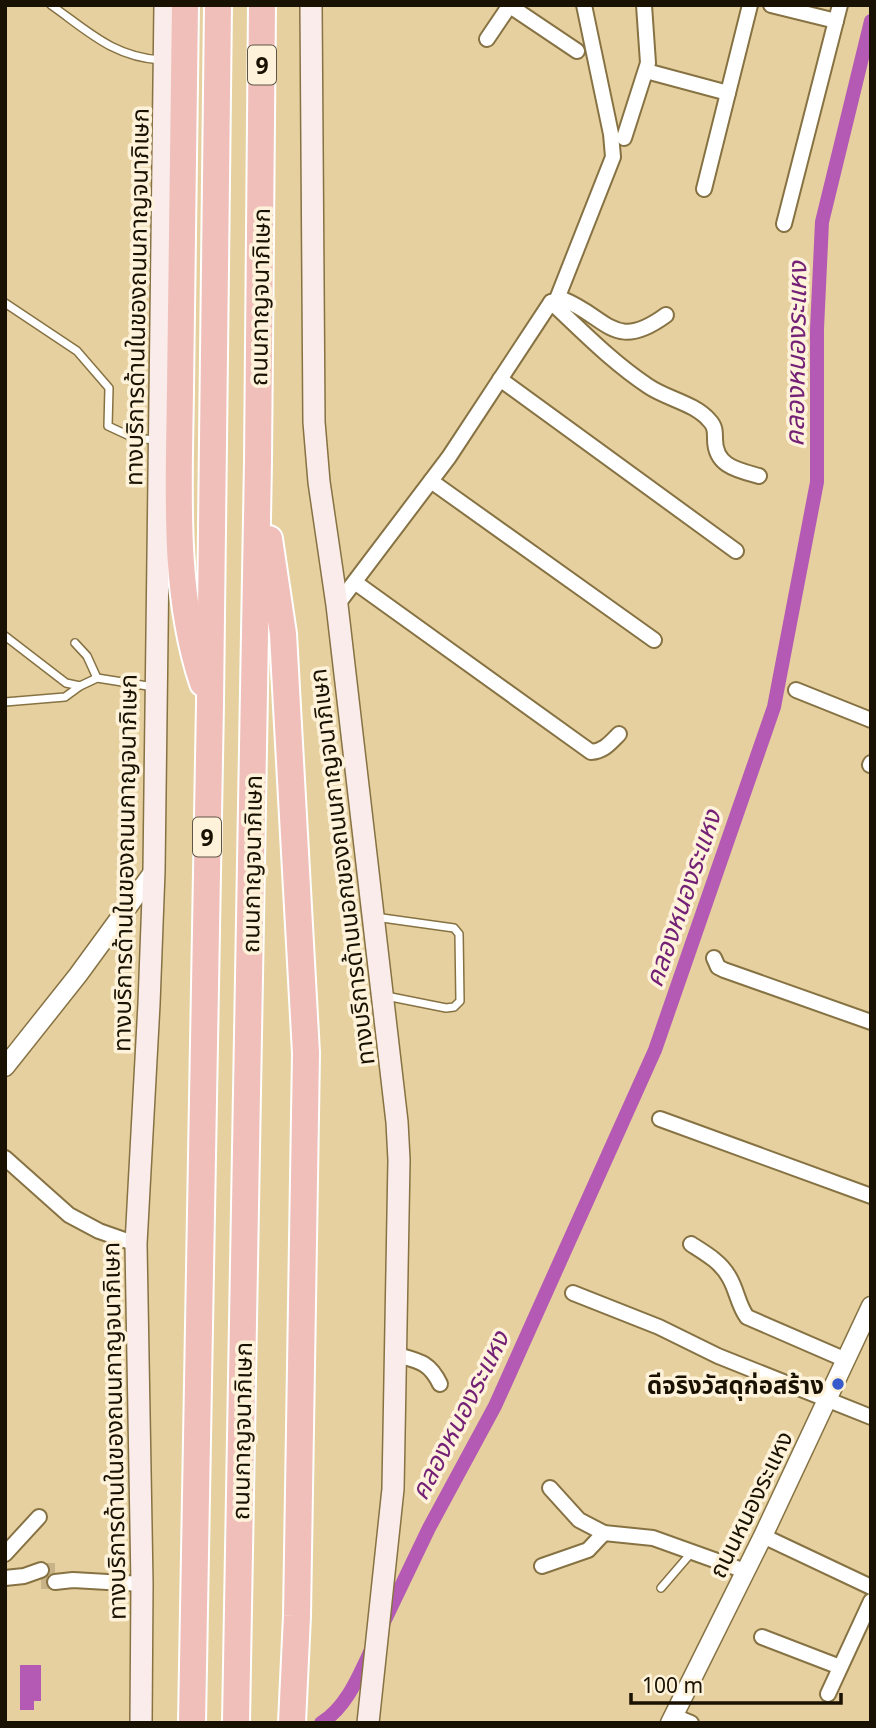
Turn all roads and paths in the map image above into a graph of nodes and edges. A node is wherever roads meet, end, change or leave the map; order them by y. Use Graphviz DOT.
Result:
graph roads {
  1 [pos="51,5"];
  2 [pos="165,5"];
  3 [pos="185,5"];
  4 [pos="207,5"];
  5 [pos="218,5"];
  6 [pos="262,5"];
  7 [pos="311,5"];
  8 [pos="584,5"];
  9 [pos="644,5"];
  10 [pos="750,5"];
  11 [pos="771,5"];
  12 [pos="840,5"];
  13 [pos="510,6"];
  14 [pos="836,21"];
  15 [pos="487,39"];
  16 [pos="577,51"];
  17 [pos="166,60"];
  18 [pos="646,71"];
  19 [pos="728,93"];
  20 [pos="185,97"];
  21 [pos="624,138"];
  22 [pos="704,189"];
  23 [pos="784,224"];
  24 [pos="554,301"];
  25 [pos="5,303"];
  26 [pos="666,315"];
  27 [pos="500,379"];
  28 [pos="159,440"];
  29 [pos="258,461"];
  30 [pos="759,476"];
  31 [pos="431,481"];
  32 [pos="736,551"];
  33 [pos="356,583"];
  34 [pos="337,605"];
  35 [pos="5,636"];
  36 [pos="654,640"];
  37 [pos="75,643"];
  38 [pos="97,678"];
  39 [pos="80,686"];
  40 [pos="155,688"];
  41 [pos="796,690"];
  42 [pos="5,702"];
  43 [pos="210,703"];
  44 [pos="871,720"];
  45 [pos="619,734"];
  46 [pos="153,871"];
  47 [pos="373,917"];
  48 [pos="714,958"];
  49 [pos="382,995"];
  50 [pos="871,1022"];
  51 [pos="5,1067"];
  52 [pos="660,1119"];
  53 [pos="5,1158"];
  54 [pos="871,1196"];
  55 [pos="136,1244"];
  56 [pos="691,1244"];
  57 [pos="573,1293"];
  58 [pos="871,1306"];
  59 [pos="394,1354"];
  60 [pos="846,1360"];
  61 [pos="440,1384"];
  62 [pos="828,1398"];
  63 [pos="871,1417"];
  64 [pos="550,1488"];
  65 [pos="39,1517"];
  66 [pos="604,1533"];
  67 [pos="762,1536"];
  68 [pos="692,1552"];
  69 [pos="5,1555"];
  70 [pos="542,1566"];
  71 [pos="745,1571"];
  72 [pos="5,1578"];
  73 [pos="142,1584"];
  74 [pos="871,1587"];
  75 [pos="661,1588"];
  76 [pos="871,1601"];
  77 [pos="762,1637"];
  78 [pos="840,1667"];
  79 [pos="828,1694"];
  80 [pos="672,1719"];
  81 [pos="141,1723"];
  82 [pos="191,1723"];
  83 [pos="236,1723"];
  84 [pos="292,1723"];
  85 [pos="368,1723"];
  86 [pos="691,1723"];
  1 -- 17 [label="lane"];
  2 -- 17 [label="main road, ทางบริการด้านในของถนนกาญจนาภิเษก"];
  3 -- 20 [label="highway"];
  4 -- 20 [label="highway"];
  5 -- 43 [label="highway, ถนนกาญจนาภิเษก / 9"];
  6 -- 29 [label="highway, ถนนกาญจนาภิเษก / 9"];
  7 -- 34 [label="main road, ทางบริการด้านนอกของถนนกาญจนาภิเษก"];
  8 -- 24 [label="street"];
  9 -- 18 [label="street"];
  10 -- 19 [label="street"];
  11 -- 14 [label="street"];
  12 -- 14 [label="street"];
  13 -- 15 [label="street"];
  13 -- 16 [label="street"];
  14 -- 23 [label="street"];
  17 -- 28 [label="main road, ทางบริการด้านในของถนนกาญจนาภิเษก"];
  18 -- 19 [label="street"];
  18 -- 21 [label="street"];
  19 -- 22 [label="street"];
  20 -- 43 [label="highway"];
  24 -- 26 [label="street"];
  24 -- 27 [label="street"];
  24 -- 30 [label="street"];
  25 -- 28 [label="lane"];
  27 -- 31 [label="street"];
  27 -- 32 [label="street"];
  28 -- 40 [label="main road, ทางบริการด้านในของถนนกาญจนาภิเษก"];
  29 -- 83 [label="highway, ถนนกาญจนาภิเษก / 9"];
  29 -- 84 [label="highway"];
  31 -- 33 [label="street"];
  31 -- 36 [label="street"];
  33 -- 34 [label="street"];
  33 -- 45 [label="street"];
  34 -- 47 [label="main road, ทางบริการด้านนอกของถนนกาญจนาภิเษก"];
  35 -- 39 [label="lane"];
  37 -- 38 [label="lane"];
  38 -- 39 [label="lane"];
  38 -- 40 [label="lane"];
  39 -- 42 [label="lane"];
  40 -- 46 [label="main road, ทางบริการด้านในของถนนกาญจนาภิเษก"];
  41 -- 44 [label="street"];
  43 -- 82 [label="highway, ถนนกาญจนาภิเษก / 9"];
  46 -- 51 [label="street"];
  46 -- 55 [label="main road, ทางบริการด้านในของถนนกาญจนาภิเษก"];
  47 -- 49 [label="main road, ทางบริการด้านนอกของถนนกาญจนาภิเษก"];
  47 -- 49 [label="lane"];
  48 -- 50 [label="street"];
  49 -- 59 [label="main road, ทางบริการด้านนอกของถนนกาญจนาภิเษก"];
  52 -- 54 [label="street"];
  53 -- 55 [label="street"];
  55 -- 73 [label="main road, ทางบริการด้านในของถนนกาญจนาภิเษก"];
  56 -- 60 [label="street"];
  57 -- 62 [label="street"];
  58 -- 60 [label="street, ถนนหนองระแหง"];
  59 -- 61 [label="street"];
  59 -- 85 [label="main road, ทางบริการด้านนอกของถนนกาญจนาภิเษก"];
  60 -- 62 [label="street, ถนนหนองระแหง"];
  62 -- 63 [label="street"];
  62 -- 67 [label="street, ถนนหนองระแหง"];
  64 -- 66 [label="street"];
  65 -- 69 [label="street"];
  66 -- 68 [label="street"];
  66 -- 70 [label="street"];
  67 -- 71 [label="street, ถนนหนองระแหง"];
  67 -- 74 [label="street"];
  68 -- 71 [label="street"];
  68 -- 75 [label="lane"];
  71 -- 80 [label="street, ถนนหนองระแหง"];
  72 -- 73 [label="street"];
  73 -- 81 [label="main road, ทางบริการด้านในของถนนกาญจนาภิเษก"];
  76 -- 78 [label="street"];
  77 -- 78 [label="street"];
  78 -- 79 [label="street"];
  80 -- 86 [label="street"];
}
